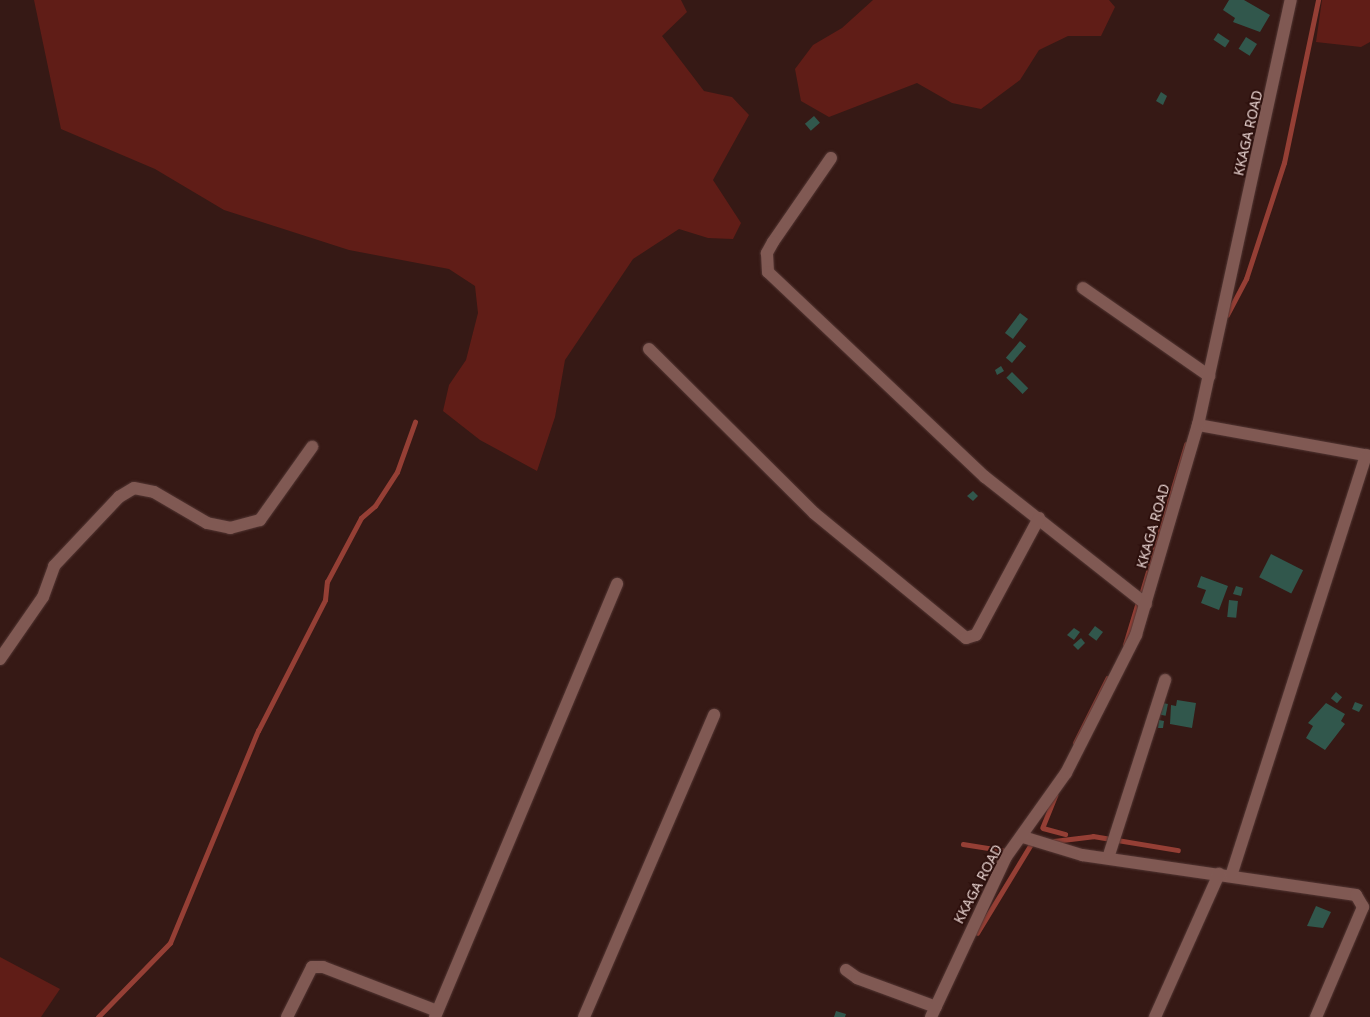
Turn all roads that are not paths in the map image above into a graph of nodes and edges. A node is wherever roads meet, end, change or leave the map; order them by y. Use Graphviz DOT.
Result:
graph roads {
  1 [pos="1291,0"];
  2 [pos="831,158"];
  3 [pos="1082,288"];
  4 [pos="649,349"];
  5 [pos="1209,376"];
  6 [pos="1198,426"];
  7 [pos="312,447"];
  8 [pos="1368,455"];
  9 [pos="1040,518"];
  10 [pos="617,584"];
  11 [pos="1146,604"];
  12 [pos="0,660"];
  13 [pos="1165,680"];
  14 [pos="714,715"];
  15 [pos="1023,837"];
  16 [pos="1108,858"];
  17 [pos="1225,875"];
  18 [pos="846,970"];
  19 [pos="934,1012"];
  20 [pos="436,1014"];
  21 [pos="287,1017"];
  22 [pos="584,1017"];
  23 [pos="1155,1017"];
  24 [pos="1316,1017"];
  1 -- 5 [label="street, KKAGA ROAD"];
  2 -- 9 [label="street"];
  3 -- 5 [label="street"];
  4 -- 9 [label="street"];
  5 -- 6 [label="street, KKAGA ROAD"];
  6 -- 8 [label="street"];
  6 -- 11 [label="street, KKAGA ROAD"];
  7 -- 12 [label="street"];
  8 -- 17 [label="street"];
  9 -- 11 [label="street"];
  10 -- 20 [label="street"];
  11 -- 15 [label="street, KKAGA ROAD"];
  13 -- 16 [label="street"];
  14 -- 22 [label="street"];
  15 -- 16 [label="street"];
  15 -- 19 [label="street, KKAGA ROAD"];
  16 -- 17 [label="street"];
  17 -- 23 [label="street"];
  17 -- 24 [label="street"];
  18 -- 19 [label="street"];
  20 -- 21 [label="street"];
}
